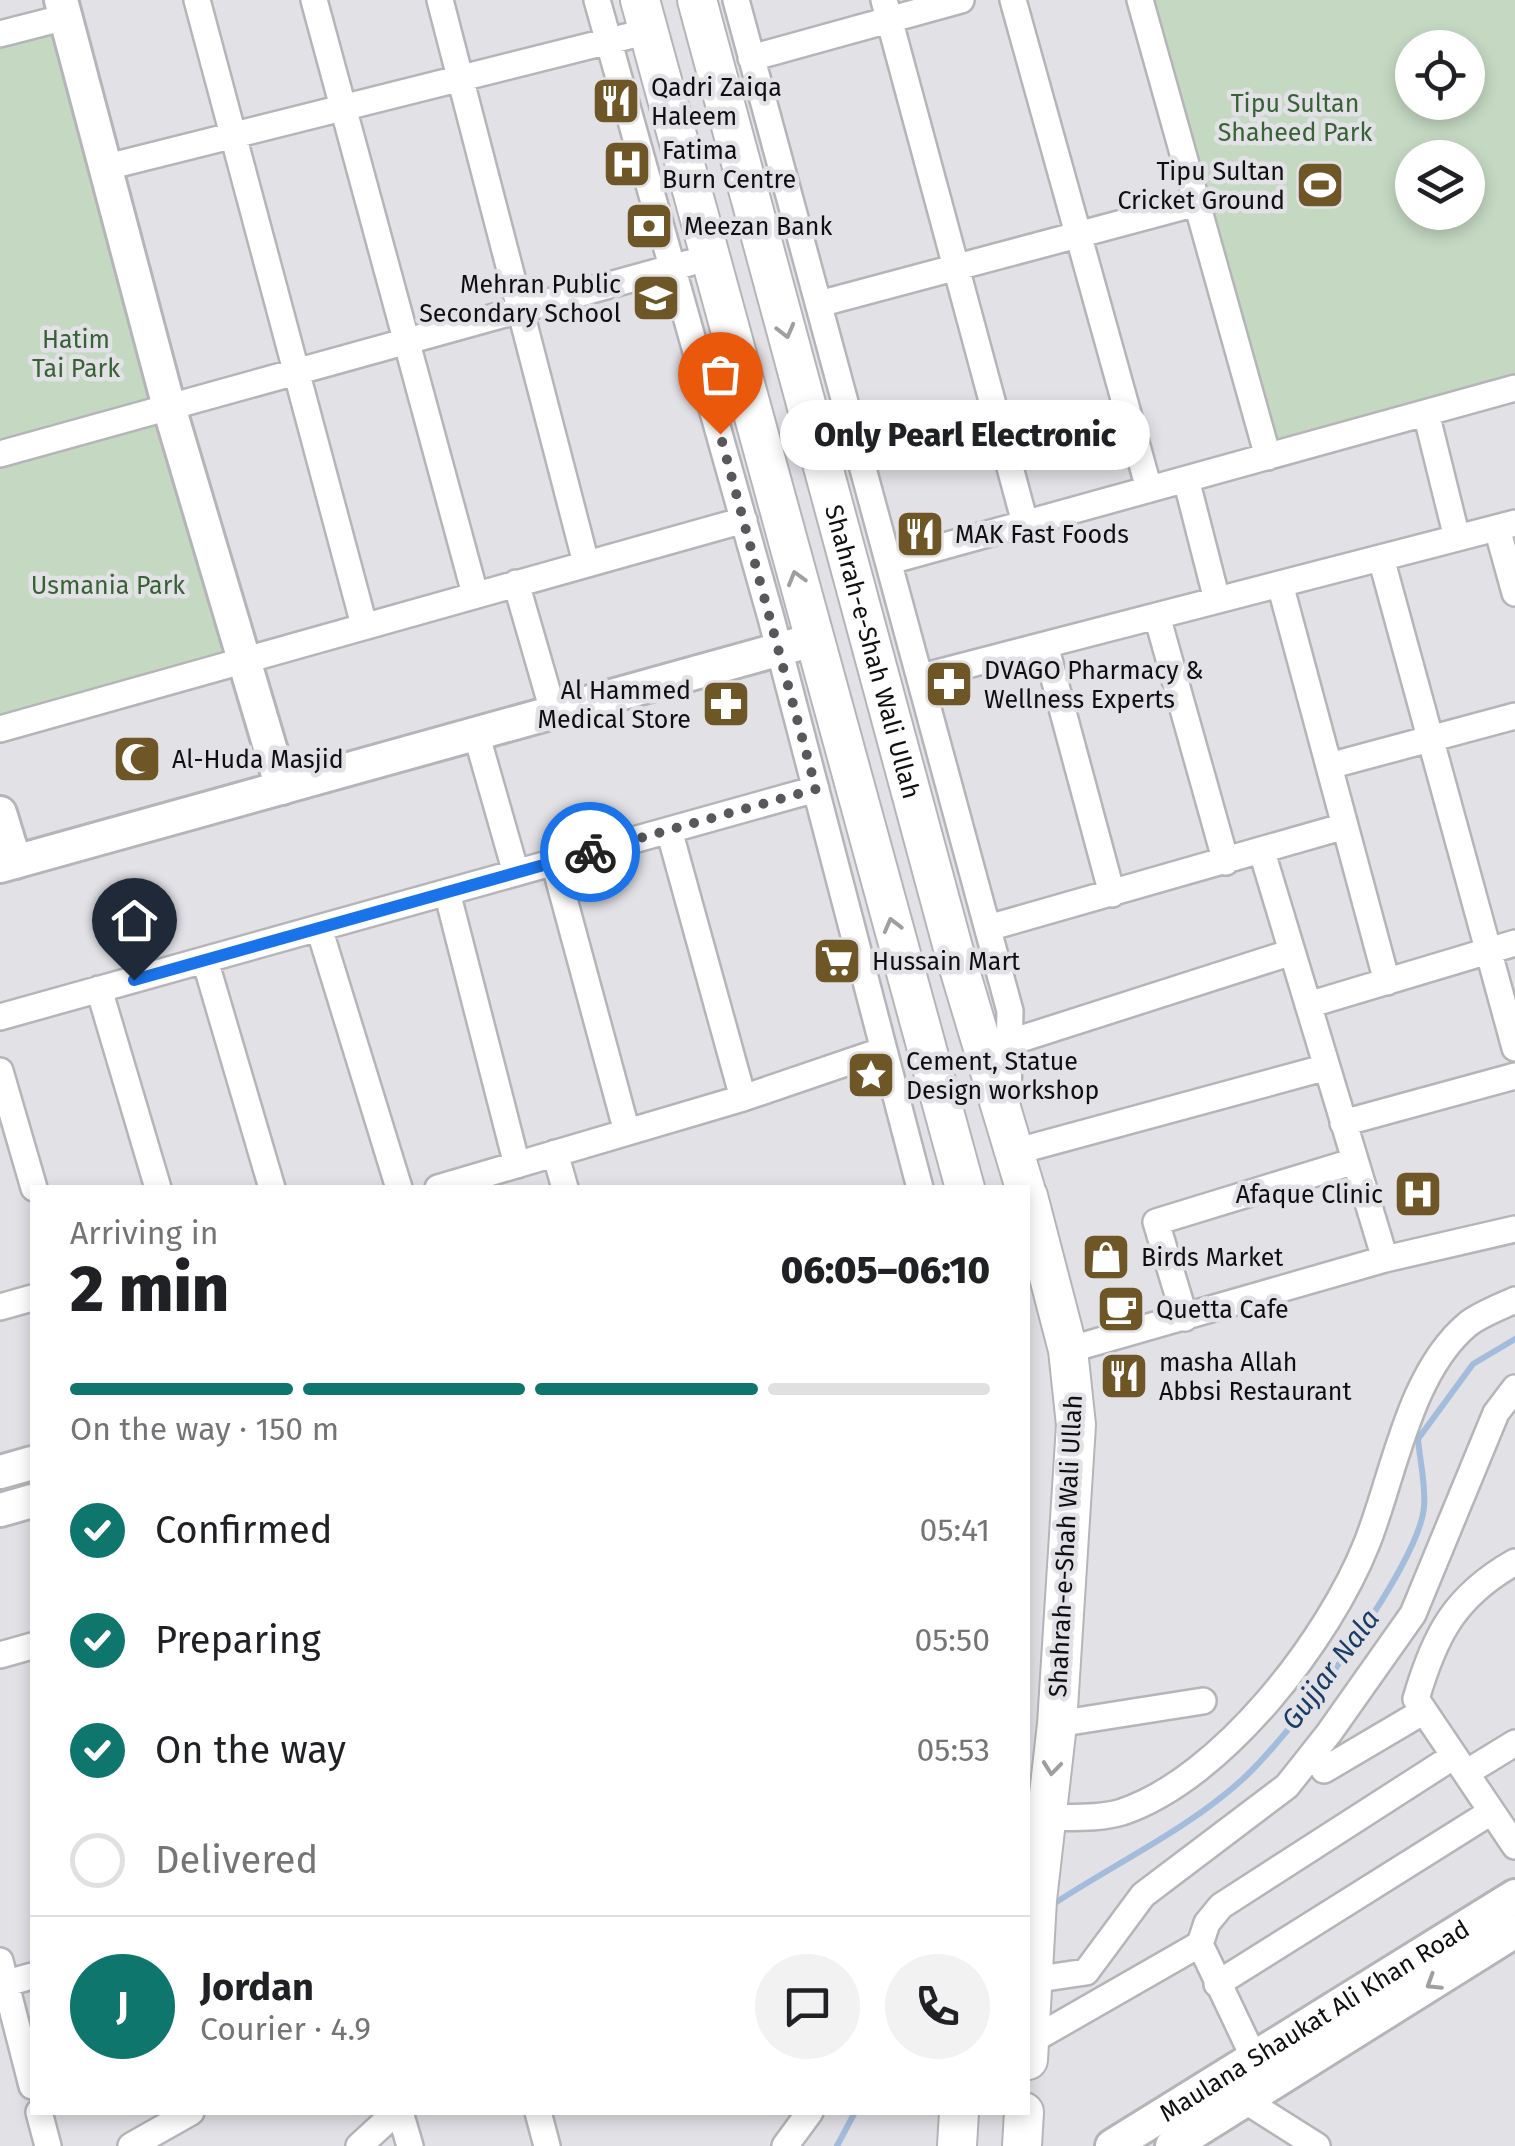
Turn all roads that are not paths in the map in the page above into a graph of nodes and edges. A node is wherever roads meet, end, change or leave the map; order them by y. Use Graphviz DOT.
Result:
graph roads {
  1 [pos="196,0"];
  2 [pos="314,0"];
  3 [pos="440,0"];
  4 [pos="597,0"];
  5 [pos="696,0"];
  6 [pos="736,0"];
  7 [pos="960,0"];
  8 [pos="1013,0"];
  9 [pos="1140,0"];
  10 [pos="64,8"];
  11 [pos="886,10"];
  12 [pos="645,15"];
  13 [pos="0,34"];
  14 [pos="608,40"];
  15 [pos="752,58"];
  16 [pos="460,77"];
  17 [pos="343,107"];
  18 [pos="233,135"];
  19 [pos="682,147"];
  20 [pos="643,158"];
  21 [pos="102,168"];
  22 [pos="1197,203"];
  23 [pos="1078,234"];
  24 [pos="674,268"];
  25 [pos="956,268"];
  26 [pos="769,269"];
  27 [pos="713,270"];
  28 [pos="819,304"];
  29 [pos="520,310"];
  30 [pos="406,342"];
  31 [pos="294,373"];
  32 [pos="1515,388"];
  33 [pos="169,407"];
  34 [pos="1426,412"];
  35 [pos="0,454"];
  36 [pos="1268,457"];
  37 [pos="746,463"];
  38 [pos="1186,479"];
  39 [pos="1150,489"];
  40 [pos="744,520"];
  41 [pos="1025,523"];
  42 [pos="1506,525"];
  43 [pos="1458,538"];
  44 [pos="1380,558"];
  45 [pos="890,561"];
  46 [pos="586,563"];
  47 [pos="516,583"];
  48 [pos="1280,584"];
  49 [pos="1515,593"];
  50 [pos="474,594"];
  51 [pos="1217,600"];
  52 [pos="1157,616"];
  53 [pos="364,625"];
  54 [pos="796,644"];
  55 [pos="1046,645"];
  56 [pos="243,658"];
  57 [pos="921,678"];
  58 [pos="554,711"];
  59 [pos="1515,716"];
  60 [pos="0,729"];
  61 [pos="476,733"];
  62 [pos="1429,740"];
  63 [pos="1329,766"];
  64 [pos="282,788"];
  65 [pos="816,789"];
  66 [pos="0,813"];
  67 [pos="1345,826"];
  68 [pos="669,830"];
  69 [pos="1262,852"];
  70 [pos="554,862"];
  71 [pos="1226,862"];
  72 [pos="8,864"];
  73 [pos="516,873"];
  74 [pos="447,892"];
  75 [pos="1112,894"];
  76 [pos="319,928"];
  77 [pos="988,928"];
  78 [pos="1515,944"];
  79 [pos="1292,952"];
  80 [pos="1486,952"];
  81 [pos="206,960"];
  82 [pos="1387,982"];
  83 [pos="99,989"];
  84 [pos="1308,1005"];
  85 [pos="0,1017"];
  86 [pos="1008,1043"];
  87 [pos="1515,1048"];
  88 [pos="882,1051"];
  89 [pos="1327,1067"];
  90 [pos="0,1070"];
  91 [pos="1515,1076"];
  92 [pos="743,1098"];
  93 [pos="1344,1123"];
  94 [pos="950,1126"];
  95 [pos="627,1132"];
  96 [pos="556,1153"];
  97 [pos="1016,1156"];
  98 [pos="1355,1162"];
  99 [pos="517,1164"];
  100 [pos="33,1185"];
  101 [pos="157,1185"];
  102 [pos="271,1185"];
  103 [pos="399,1185"];
  104 [pos="448,1185"];
  105 [pos="564,1185"];
  106 [pos="919,1185"];
  107 [pos="964,1185"];
  108 [pos="1030,1211"];
  109 [pos="1515,1230"];
  110 [pos="1386,1260"];
  111 [pos="1037,1265"];
  112 [pos="30,1299"];
  113 [pos="1515,1300"];
  114 [pos="0,1307"];
  115 [pos="1185,1318"];
  116 [pos="1068,1350"];
  117 [pos="1515,1388"];
  118 [pos="30,1464"];
  119 [pos="0,1472"];
  120 [pos="30,1502"];
  121 [pos="0,1510"];
  122 [pos="1515,1562"];
  123 [pos="30,1647"];
  124 [pos="0,1655"];
  125 [pos="1203,1702"];
  126 [pos="1424,1712"];
  127 [pos="1057,1724"];
  128 [pos="1515,1743"];
  129 [pos="1460,1765"];
  130 [pos="1324,1770"];
  131 [pos="1491,1812"];
  132 [pos="1046,1818"];
  133 [pos="1515,1846"];
  134 [pos="1515,1896"];
  135 [pos="1515,1931"];
  136 [pos="1200,1944"];
  137 [pos="2,1976"];
  138 [pos="30,1976"];
  139 [pos="1032,1980"];
  140 [pos="1217,1984"];
  141 [pos="1030,2011"];
  142 [pos="1030,2041"];
  143 [pos="1254,2060"];
  144 [pos="30,2079"];
  145 [pos="1246,2101"];
  146 [pos="40,2115"];
  147 [pos="186,2115"];
  148 [pos="395,2115"];
  149 [pos="399,2115"];
  150 [pos="808,2115"];
  151 [pos="959,2115"];
  152 [pos="1024,2115"];
  153 [pos="164,2128"];
  154 [pos="48,2146"];
  155 [pos="130,2146"];
  156 [pos="359,2146"];
  157 [pos="410,2146"];
  158 [pos="785,2146"];
  159 [pos="957,2146"];
  160 [pos="1022,2146"];
  161 [pos="1112,2146"];
  162 [pos="1172,2146"];
  163 [pos="1317,2146"];
  1 -- 18 [label="street"];
  2 -- 17 [label="street"];
  3 -- 16 [label="street"];
  4 -- 14 [label="street"];
  5 -- 26 [label="main road, Shahrah-e-Shah Wali Ullah"];
  6 -- 15 [label="street"];
  7 -- 11 [label="street"];
  8 -- 23 [label="street"];
  9 -- 22 [label="street"];
  10 -- 13 [label="street"];
  10 -- 21 [label="street"];
  11 -- 15 [label="street"];
  11 -- 25 [label="street"];
  12 -- 14 [label="street"];
  12 -- 19 [label="main road"];
  14 -- 16 [label="street"];
  14 -- 20 [label="street"];
  15 -- 28 [label="street"];
  16 -- 17 [label="street"];
  16 -- 29 [label="street"];
  17 -- 18 [label="street"];
  17 -- 30 [label="street"];
  18 -- 21 [label="street"];
  18 -- 31 [label="street"];
  19 -- 20 [label="street"];
  19 -- 27 [label="main road"];
  20 -- 24 [label="street"];
  21 -- 33 [label="street"];
  22 -- 23 [label="street"];
  22 -- 36 [label="street"];
  23 -- 25 [label="street"];
  23 -- 39 [label="street"];
  24 -- 27 [label="street"];
  24 -- 29 [label="street"];
  24 -- 37 [label="street"];
  25 -- 28 [label="street"];
  25 -- 41 [label="street"];
  26 -- 27 [label="main road"];
  26 -- 97 [label="main road, Shahrah-e-Shah Wali Ullah, one-way"];
  27 -- 37 [label="main road"];
  28 -- 45 [label="street"];
  29 -- 30 [label="street"];
  29 -- 46 [label="street"];
  30 -- 31 [label="street"];
  30 -- 50 [label="street"];
  31 -- 33 [label="street"];
  31 -- 53 [label="street"];
  32 -- 34 [label="street"];
  33 -- 35 [label="street"];
  33 -- 56 [label="street"];
  34 -- 36 [label="street"];
  34 -- 43 [label="street"];
  36 -- 38 [label="street"];
  37 -- 40 [label="street"];
  54 -- 37 [label="main road, one-way"];
  38 -- 39 [label="street"];
  38 -- 51 [label="street"];
  39 -- 41 [label="street"];
  40 -- 46 [label="street"];
  40 -- 54 [label="street"];
  41 -- 45 [label="street"];
  42 -- 43 [label="street"];
  42 -- 49 [label="street"];
  43 -- 44 [label="street"];
  44 -- 48 [label="street"];
  44 -- 62 [label="street"];
  45 -- 57 [label="street"];
  46 -- 47 [label="street"];
  47 -- 50 [label="street"];
  47 -- 58 [label="street"];
  48 -- 51 [label="street"];
  48 -- 63 [label="street"];
  50 -- 53 [label="street"];
  51 -- 52 [label="street"];
  52 -- 55 [label="street"];
  52 -- 71 [label="street"];
  53 -- 56 [label="street"];
  54 -- 58 [label="street"];
  54 -- 65 [label="street"];
  94 -- 54 [label="main road, one-way"];
  55 -- 57 [label="street"];
  55 -- 75 [label="street"];
  56 -- 60 [label="street"];
  56 -- 64 [label="street"];
  57 -- 77 [label="street"];
  58 -- 61 [label="street"];
  59 -- 62 [label="street"];
  61 -- 64 [label="street"];
  61 -- 73 [label="street"];
  62 -- 63 [label="street"];
  62 -- 80 [label="street"];
  63 -- 67 [label="street"];
  64 -- 72 [label="street"];
  65 -- 68 [label="street"];
  65 -- 88 [label="street"];
  66 -- 72 [label="street"];
  67 -- 69 [label="street"];
  67 -- 82 [label="street"];
  68 -- 70 [label="street"];
  68 -- 92 [label="street"];
  69 -- 71 [label="street"];
  69 -- 79 [label="street"];
  70 -- 73 [label="street"];
  70 -- 95 [label="street"];
  71 -- 75 [label="street"];
  73 -- 74 [label="street"];
  74 -- 76 [label="street"];
  74 -- 99 [label="street"];
  75 -- 77 [label="street"];
  76 -- 81 [label="street"];
  76 -- 103 [label="street"];
  77 -- 86 [label="street"];
  78 -- 80 [label="street"];
  79 -- 84 [label="street"];
  79 -- 86 [label="street"];
  80 -- 82 [label="street"];
  80 -- 87 [label="street"];
  81 -- 83 [label="street"];
  81 -- 102 [label="street"];
  82 -- 84 [label="street"];
  83 -- 85 [label="street"];
  83 -- 101 [label="street"];
  84 -- 89 [label="street"];
  86 -- 97 [label="street"];
  88 -- 92 [label="street"];
  88 -- 94 [label="street"];
  88 -- 106 [label="street"];
  89 -- 93 [label="street"];
  89 -- 97 [label="street"];
  90 -- 100 [label="street"];
  91 -- 93 [label="street"];
  92 -- 95 [label="street"];
  93 -- 98 [label="street"];
  94 -- 107 [label="main road"];
  95 -- 96 [label="street"];
  96 -- 99 [label="street"];
  96 -- 105 [label="street"];
  98 -- 110 [label="street"];
  98 -- 115 [label="street"];
  99 -- 104 [label="street"];
  108 -- 111 [label="main road, Shahrah-e-Shah Wali Ullah"];
  109 -- 110 [label="street"];
  110 -- 115 [label="street"];
  111 -- 116 [label="main road, Shahrah-e-Shah Wali Ullah"];
  112 -- 114 [label="street"];
  113 -- 132 [label="street"];
  115 -- 116 [label="street"];
  116 -- 127 [label="main road, Shahrah-e-Shah Wali Ullah"];
  117 -- 139 [label="street"];
  118 -- 119 [label="street"];
  120 -- 121 [label="street"];
  122 -- 126 [label="street"];
  123 -- 124 [label="street"];
  125 -- 127 [label="street"];
  126 -- 129 [label="street"];
  126 -- 130 [label="street"];
  127 -- 132 [label="main road, Shahrah-e-Shah Wali Ullah, one-way"];
  128 -- 129 [label="street"];
  129 -- 131 [label="street"];
  129 -- 136 [label="street"];
  131 -- 133 [label="street"];
  131 -- 140 [label="street"];
  132 -- 139 [label="main road, Shahrah-e-Shah Wali Ullah"];
  134 -- 143 [label="street, Maulana Shaukat Ali Khan Road"];
  135 -- 145 [label="street, Maulana Shaukat Ali Khan Road, one-way"];
  136 -- 140 [label="street"];
  136 -- 142 [label="street"];
  137 -- 138 [label="street"];
  137 -- 144 [label="street"];
  139 -- 141 [label="main road, Shahrah-e-Shah Wali Ullah"];
  140 -- 143 [label="street"];
  143 -- 161 [label="street, Maulana Shaukat Ali Khan Road"];
  145 -- 162 [label="street, Maulana Shaukat Ali Khan Road"];
  145 -- 163 [label="street"];
  146 -- 154 [label="street"];
  147 -- 153 [label="street"];
  148 -- 156 [label="street"];
  149 -- 157 [label="street"];
  150 -- 158 [label="street"];
  151 -- 159 [label="main road"];
  152 -- 160 [label="main road"];
  153 -- 155 [label="street"];
}
